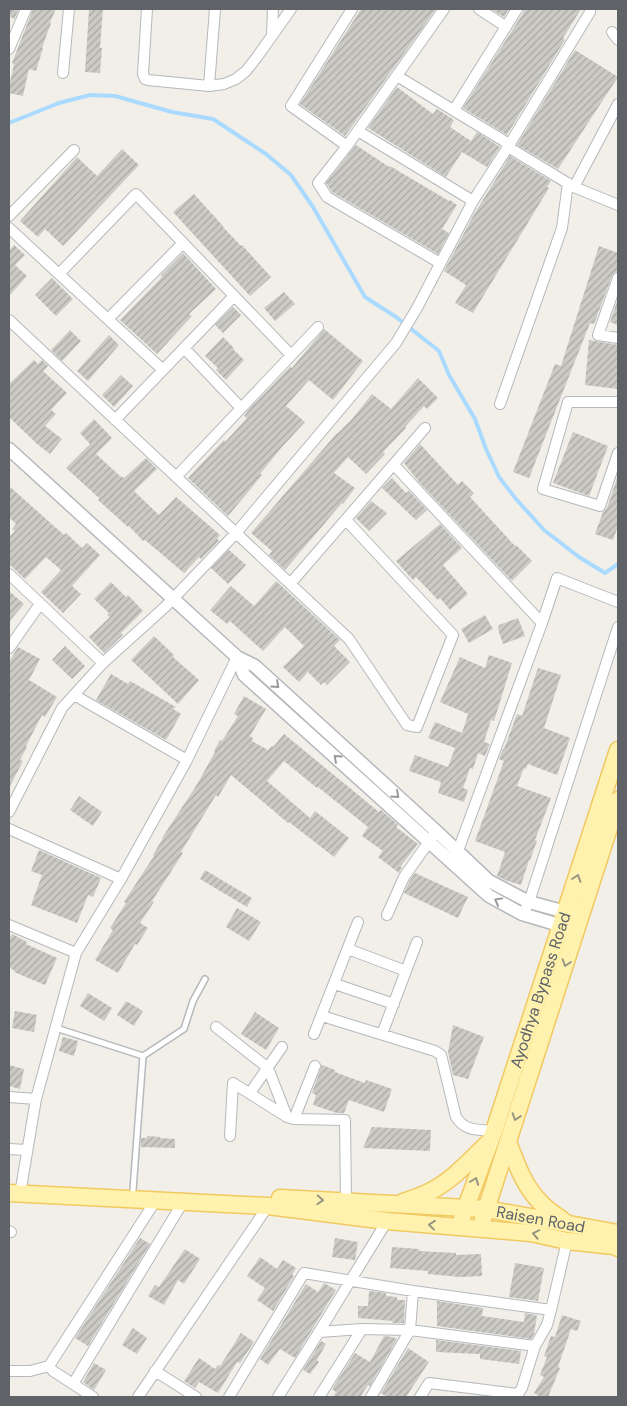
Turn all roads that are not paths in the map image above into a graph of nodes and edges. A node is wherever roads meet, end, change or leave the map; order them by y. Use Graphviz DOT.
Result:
graph roads {
  1 [pos="26,9"];
  2 [pos="69,9"];
  3 [pos="147,9"];
  4 [pos="215,9"];
  5 [pos="274,9"];
  6 [pos="291,9"];
  7 [pos="352,9"];
  8 [pos="444,9"];
  9 [pos="479,9"];
  10 [pos="517,9"];
  11 [pos="590,9"];
  12 [pos="505,26"];
  13 [pos="272,34"];
  14 [pos="9,49"];
  15 [pos="63,73"];
  16 [pos="397,76"];
  17 [pos="209,86"];
  18 [pos="618,104"];
  19 [pos="454,110"];
  20 [pos="358,131"];
  21 [pos="347,146"];
  22 [pos="509,146"];
  23 [pos="74,150"];
  24 [pos="571,185"];
  25 [pos="473,202"];
  26 [pos="618,205"];
  27 [pos="9,216"];
  28 [pos="9,228"];
  29 [pos="183,243"];
  30 [pos="440,263"];
  31 [pos="59,274"];
  32 [pos="618,278"];
  33 [pos="234,296"];
  34 [pos="108,319"];
  35 [pos="9,320"];
  36 [pos="318,327"];
  37 [pos="618,338"];
  38 [pos="184,348"];
  39 [pos="291,355"];
  40 [pos="163,370"];
  41 [pos="618,402"];
  42 [pos="500,404"];
  43 [pos="241,408"];
  44 [pos="114,420"];
  45 [pos="426,428"];
  46 [pos="9,449"];
  47 [pos="618,453"];
  48 [pos="394,465"];
  49 [pos="176,477"];
  50 [pos="346,520"];
  51 [pos="236,533"];
  52 [pos="9,574"];
  53 [pos="290,584"];
  54 [pos="173,599"];
  55 [pos="618,602"];
  56 [pos="40,604"];
  57 [pos="542,623"];
  58 [pos="618,627"];
  59 [pos="9,648"];
  60 [pos="237,657"];
  61 [pos="103,663"];
  62 [pos="74,695"];
  63 [pos="618,750"];
  64 [pos="187,760"];
  65 [pos="618,800"];
  66 [pos="9,812"];
  67 [pos="9,829"];
  68 [pos="433,836"];
  69 [pos="455,857"];
  70 [pos="121,879"];
  71 [pos="529,902"];
  72 [pos="522,914"];
  73 [pos="387,916"];
  74 [pos="571,921"];
  75 [pos="358,922"];
  76 [pos="9,925"];
  77 [pos="417,942"];
  78 [pos="348,949"];
  79 [pos="76,953"];
  80 [pos="406,972"];
  81 [pos="205,980"];
  82 [pos="334,984"];
  83 [pos="394,1004"];
  84 [pos="322,1016"];
  85 [pos="216,1027"];
  86 [pos="55,1028"];
  87 [pos="314,1034"];
  88 [pos="382,1034"];
  89 [pos="282,1047"];
  90 [pos="143,1056"];
  91 [pos="315,1066"];
  92 [pos="268,1068"];
  93 [pos="250,1093"];
  94 [pos="9,1097"];
  95 [pos="36,1099"];
  96 [pos="291,1118"];
  97 [pos="230,1136"];
  98 [pos="493,1136"];
  99 [pos="508,1142"];
  100 [pos="9,1149"];
  101 [pos="27,1150"];
  102 [pos="15,1189"];
  103 [pos="133,1190"];
  104 [pos="156,1200"];
  105 [pos="346,1201"];
  106 [pos="183,1202"];
  107 [pos="399,1204"];
  108 [pos="268,1206"];
  109 [pos="465,1208"];
  110 [pos="486,1209"];
  111 [pos="387,1221"];
  112 [pos="567,1223"];
  113 [pos="459,1227"];
  114 [pos="481,1228"];
  115 [pos="618,1232"];
  116 [pos="568,1241"];
  117 [pos="618,1248"];
  118 [pos="350,1281"];
  119 [pos="413,1291"];
  120 [pos="552,1310"];
  121 [pos="362,1329"];
  122 [pos="410,1330"];
  123 [pos="319,1332"];
  124 [pos="535,1346"];
  125 [pos="9,1363"];
  126 [pos="49,1366"];
  127 [pos="155,1371"];
  128 [pos="9,1372"];
  129 [pos="73,1384"];
  130 [pos="517,1396"];
  131 [pos="93,1397"];
  132 [pos="138,1397"];
  133 [pos="196,1397"];
  134 [pos="229,1397"];
  135 [pos="278,1397"];
  136 [pos="318,1397"];
  137 [pos="371,1397"];
  138 [pos="420,1397"];
  1 -- 14 [label="street"];
  2 -- 15 [label="street"];
  3 -- 17 [label="street"];
  4 -- 17 [label="street"];
  5 -- 13 [label="street"];
  6 -- 13 [label="street"];
  7 -- 21 [label="street"];
  8 -- 16 [label="street"];
  9 -- 12 [label="street"];
  10 -- 12 [label="street"];
  11 -- 22 [label="street"];
  12 -- 19 [label="street"];
  13 -- 17 [label="street"];
  16 -- 19 [label="street"];
  16 -- 20 [label="street"];
  18 -- 24 [label="street"];
  19 -- 22 [label="street"];
  20 -- 21 [label="street"];
  20 -- 25 [label="street"];
  21 -- 30 [label="street"];
  22 -- 24 [label="street"];
  22 -- 25 [label="street"];
  23 -- 27 [label="street"];
  24 -- 26 [label="street"];
  24 -- 42 [label="street"];
  25 -- 30 [label="street"];
  28 -- 31 [label="street"];
  29 -- 31 [label="street"];
  29 -- 33 [label="street"];
  29 -- 34 [label="street"];
  30 -- 51 [label="street"];
  31 -- 34 [label="street"];
  32 -- 37 [label="street"];
  33 -- 38 [label="street"];
  33 -- 39 [label="street"];
  34 -- 40 [label="street"];
  35 -- 44 [label="street"];
  36 -- 39 [label="street"];
  38 -- 40 [label="street"];
  38 -- 43 [label="street"];
  39 -- 43 [label="street"];
  40 -- 44 [label="street"];
  41 -- 47 [label="street"];
  43 -- 49 [label="street"];
  44 -- 49 [label="street"];
  45 -- 48 [label="street"];
  46 -- 54 [label="street"];
  48 -- 50 [label="street"];
  48 -- 57 [label="street"];
  49 -- 51 [label="street"];
  50 -- 53 [label="street"];
  50 -- 53 [label="street"];
  51 -- 53 [label="street"];
  51 -- 54 [label="street"];
  52 -- 56 [label="street"];
  54 -- 60 [label="street"];
  54 -- 61 [label="street"];
  55 -- 57 [label="street"];
  56 -- 59 [label="street"];
  56 -- 61 [label="street"];
  57 -- 69 [label="street"];
  58 -- 71 [label="street"];
  60 -- 64 [label="street"];
  60 -- 68 [label="street"];
  61 -- 62 [label="street"];
  62 -- 64 [label="street"];
  62 -- 66 [label="street"];
  74 -- 63 [label="main road, Ayodhya Bypass Road, one-way"];
  64 -- 70 [label="street"];
  65 -- 74 [label="main road, Ayodhya Bypass Road"];
  67 -- 70 [label="street"];
  68 -- 69 [label="street"];
  68 -- 73 [label="street"];
  69 -- 71 [label="street"];
  72 -- 69 [label="street, one-way"];
  70 -- 79 [label="street"];
  71 -- 72 [label="street"];
  71 -- 74 [label="street"];
  72 -- 74 [label="street"];
  74 -- 98 [label="main road, Ayodhya Bypass Road"];
  74 -- 99 [label="main road, Ayodhya Bypass Road, one-way"];
  75 -- 78 [label="street"];
  76 -- 79 [label="street"];
  77 -- 80 [label="street"];
  78 -- 80 [label="street"];
  78 -- 82 [label="street"];
  79 -- 86 [label="street"];
  80 -- 83 [label="street"];
  81 -- 90 [label="lane"];
  82 -- 83 [label="street"];
  82 -- 84 [label="street"];
  83 -- 88 [label="street"];
  84 -- 87 [label="street"];
  84 -- 88 [label="street"];
  85 -- 92 [label="street"];
  86 -- 90 [label="lane"];
  86 -- 95 [label="street"];
  88 -- 98 [label="street"];
  89 -- 92 [label="street"];
  90 -- 103 [label="lane"];
  91 -- 96 [label="street"];
  92 -- 93 [label="street"];
  92 -- 96 [label="street"];
  93 -- 96 [label="street"];
  93 -- 97 [label="street"];
  94 -- 95 [label="street"];
  95 -- 101 [label="street"];
  96 -- 105 [label="street"];
  98 -- 107 [label="main road"];
  109 -- 98 [label="main road, Ayodhya Bypass Road, one-way"];
  99 -- 110 [label="main road, Ayodhya Bypass Road"];
  99 -- 112 [label="main road"];
  100 -- 101 [label="street"];
  101 -- 102 [label="street"];
  102 -- 103 [label="main road, Raisen Road"];
  102 -- 104 [label="main road, Raisen Road"];
  103 -- 105 [label="main road, Raisen Road, one-way"];
  104 -- 106 [label="main road, Raisen Road"];
  104 -- 126 [label="street"];
  105 -- 107 [label="main road, Raisen Road"];
  106 -- 108 [label="main road, Raisen Road"];
  106 -- 129 [label="street"];
  107 -- 109 [label="main road, Raisen Road"];
  108 -- 111 [label="main road, Raisen Road"];
  108 -- 127 [label="street"];
  109 -- 110 [label="main road, Raisen Road"];
  109 -- 113 [label="main road, Ayodhya Bypass Road"];
  110 -- 112 [label="main road, Raisen Road"];
  110 -- 114 [label="main road, Ayodhya Bypass Road"];
  113 -- 111 [label="main road, Raisen Road, one-way"];
  111 -- 118 [label="street"];
  112 -- 115 [label="main road, Raisen Road"];
  113 -- 114 [label="main road, Raisen Road"];
  116 -- 114 [label="main road, Raisen Road, one-way"];
  116 -- 117 [label="main road, Raisen Road"];
  116 -- 120 [label="street"];
  118 -- 119 [label="street"];
  118 -- 123 [label="street"];
  118 -- 134 [label="street"];
  119 -- 120 [label="street"];
  119 -- 122 [label="street"];
  120 -- 124 [label="street"];
  121 -- 122 [label="street"];
  121 -- 123 [label="street"];
  121 -- 136 [label="street"];
  122 -- 124 [label="street"];
  122 -- 137 [label="street"];
  123 -- 135 [label="street"];
  124 -- 130 [label="street"];
  125 -- 128 [label="street"];
  126 -- 128 [label="street"];
  126 -- 129 [label="street"];
  127 -- 132 [label="street"];
  127 -- 133 [label="street"];
  129 -- 131 [label="street"];
  130 -- 138 [label="street"];
}
